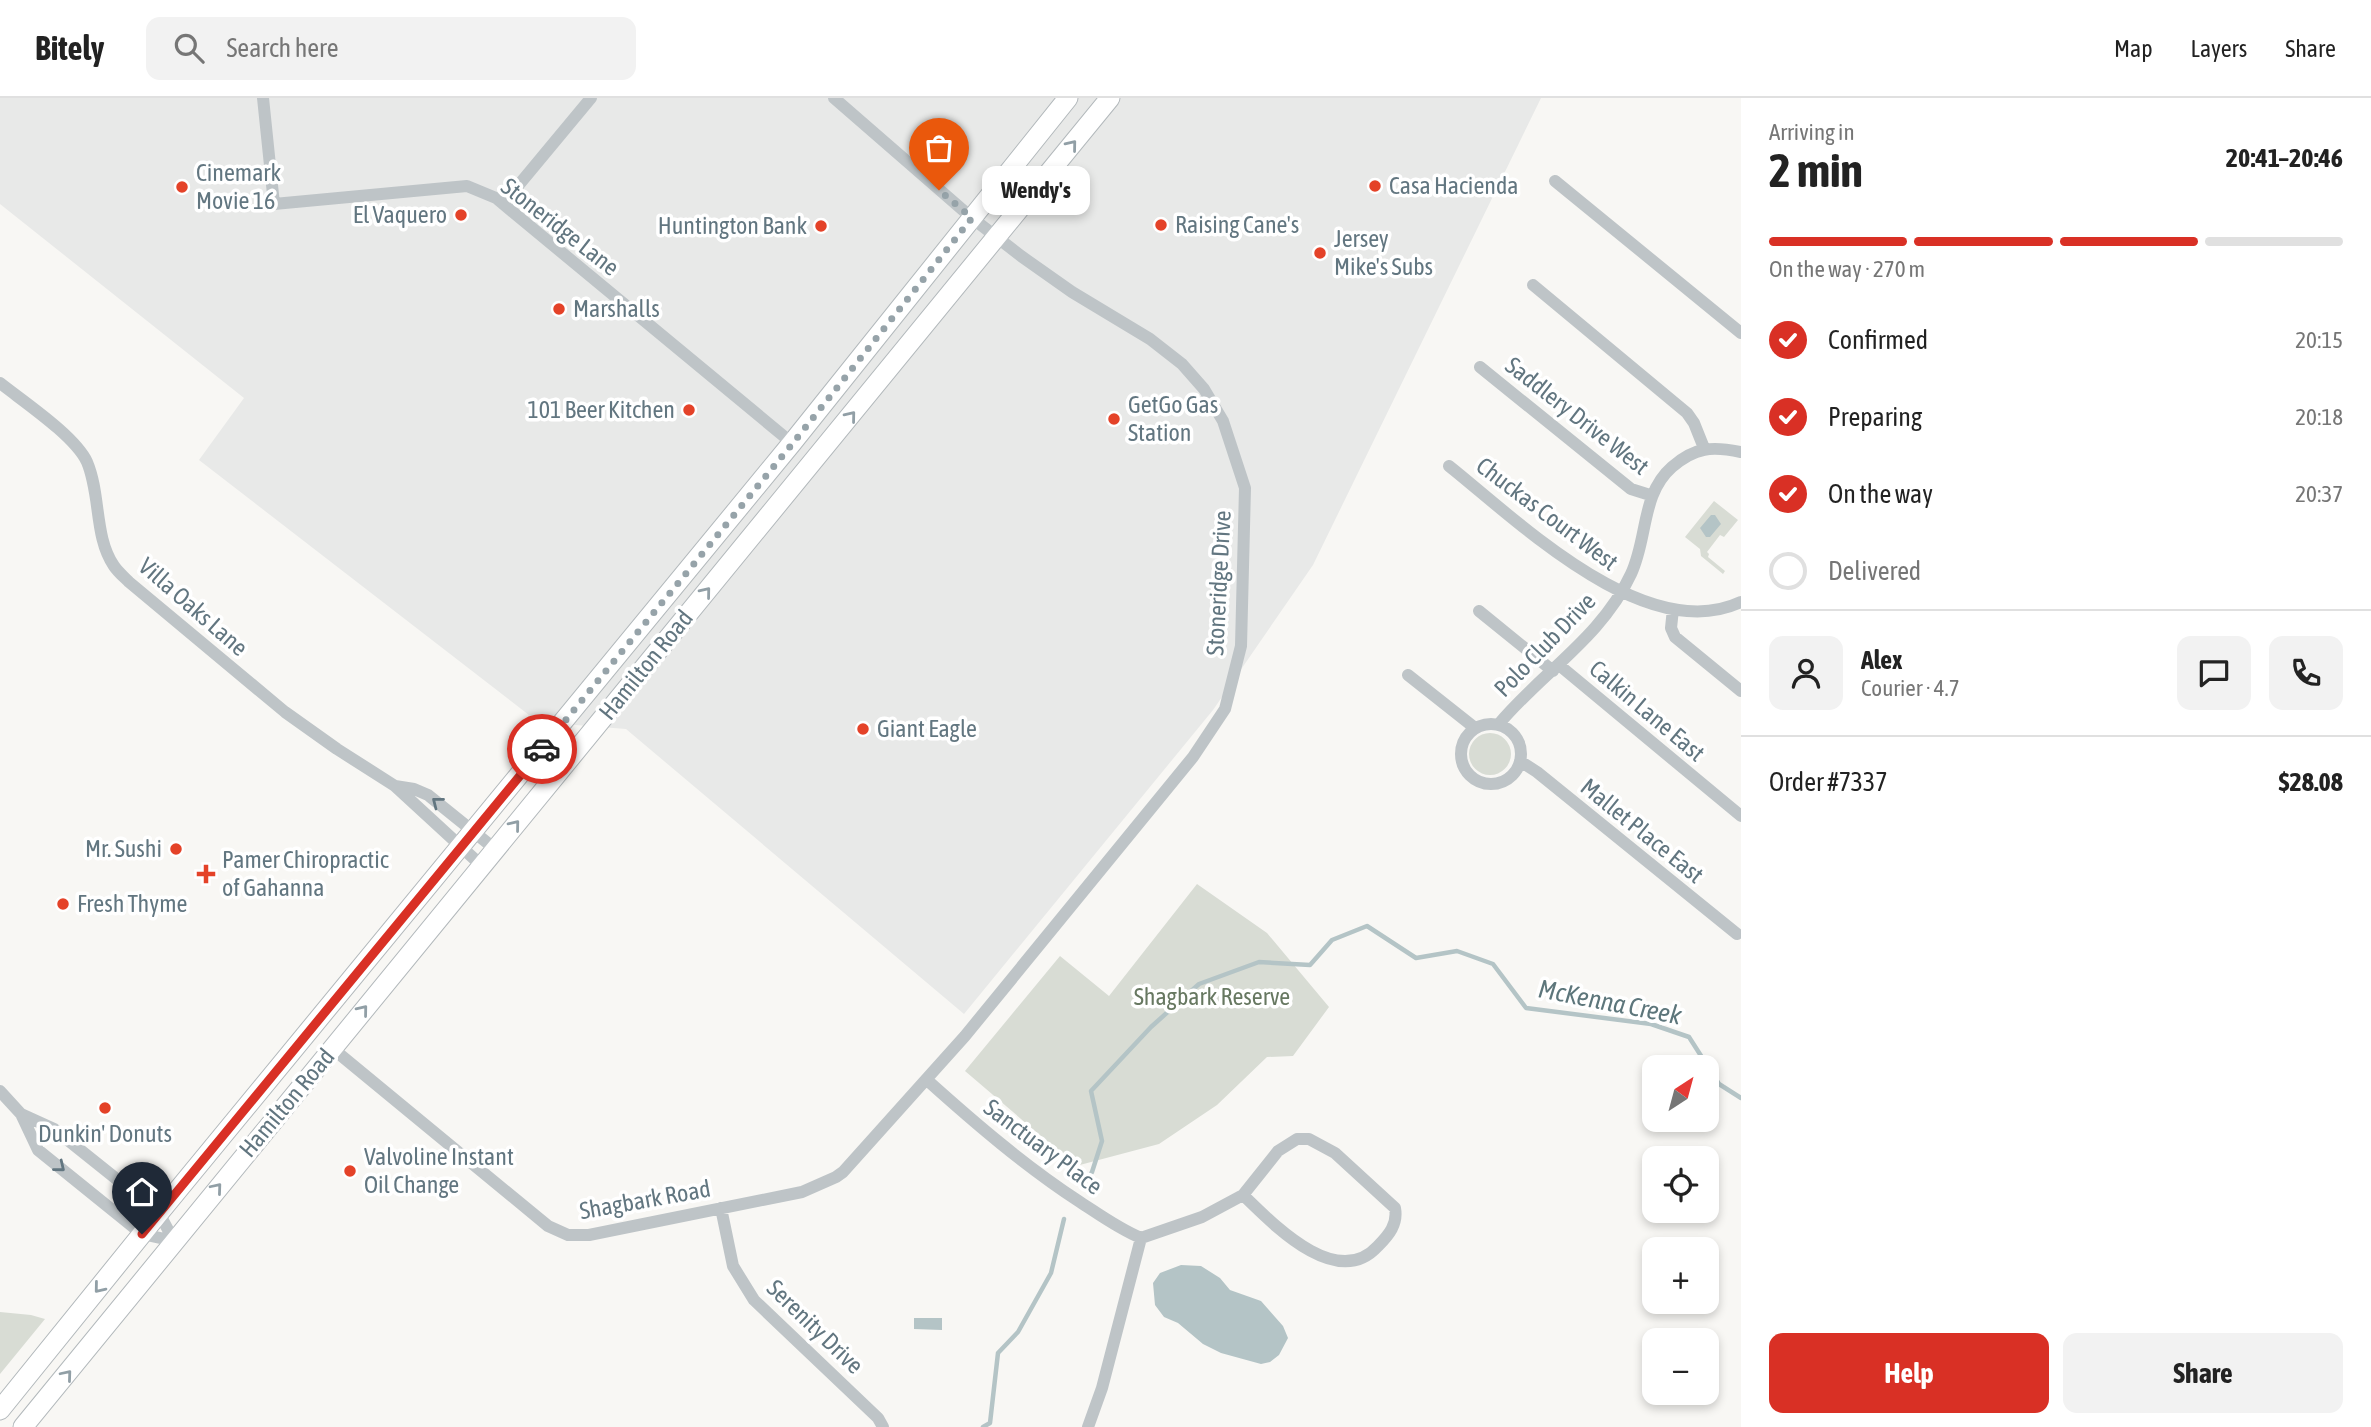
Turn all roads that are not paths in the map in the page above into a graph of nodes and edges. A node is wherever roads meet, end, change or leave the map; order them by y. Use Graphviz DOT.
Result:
graph roads {
  1 [pos="263,98"];
  2 [pos="591,98"];
  3 [pos="1069,98"];
  4 [pos="1110,98"];
  5 [pos="837,99"];
  6 [pos="1555,181"];
  7 [pos="503,204"];
  8 [pos="972,218"];
  9 [pos="998,238"];
  10 [pos="1533,285"];
  11 [pos="1741,333"];
  12 [pos="1480,367"];
  13 [pos="0,383"];
  14 [pos="793,443"];
  15 [pos="1704,448"];
  16 [pos="1741,452"];
  17 [pos="1449,466"];
  18 [pos="1650,495"];
  19 [pos="1622,593"];
  20 [pos="1741,602"];
  21 [pos="1673,609"];
  22 [pos="1479,611"];
  23 [pos="1556,668"];
  24 [pos="1408,675"];
  25 [pos="1741,691"];
  26 [pos="1498,725"];
  27 [pos="1475,728"];
  28 [pos="1520,761"];
  29 [pos="395,786"];
  30 [pos="1741,816"];
  31 [pos="473,831"];
  32 [pos="460,848"];
  33 [pos="495,849"];
  34 [pos="482,866"];
  35 [pos="1737,934"];
  36 [pos="965,1037"];
  37 [pos="332,1048"];
  38 [pos="927,1080"];
  39 [pos="0,1091"];
  40 [pos="21,1114"];
  41 [pos="1243,1195"];
  42 [pos="720,1208"];
  43 [pos="159,1213"];
  44 [pos="142,1234"];
  45 [pos="1141,1238"];
  46 [pos="174,1241"];
  47 [pos="0,1410"];
  48 [pos="23,1427"];
  49 [pos="883,1427"];
  50 [pos="1088,1427"];
  1 -- 7 [label="street, Stoneridge Lane"];
  2 -- 7 [label="street"];
  3 -- 8 [label="main road, Hamilton Road"];
  9 -- 4 [label="main road, Hamilton Road, one-way"];
  5 -- 8 [label="street"];
  6 -- 11 [label="street"];
  7 -- 14 [label="street, Stoneridge Lane"];
  8 -- 9 [label="street"];
  8 -- 14 [label="main road, Hamilton Road"];
  33 -- 9 [label="main road, Hamilton Road, one-way"];
  9 -- 36 [label="street, Stoneridge Drive"];
  10 -- 15 [label="street"];
  12 -- 18 [label="street, Saddlery Drive West"];
  13 -- 29 [label="street, Villa Oaks Lane"];
  14 -- 31 [label="main road, Hamilton Road"];
  15 -- 16 [label="street"];
  15 -- 18 [label="street, Polo Club Drive"];
  17 -- 19 [label="street, Chuckas Court West"];
  18 -- 19 [label="street, Polo Club Drive"];
  19 -- 21 [label="street, Polo Club Drive"];
  19 -- 23 [label="street, Polo Club Drive"];
  20 -- 21 [label="street, Polo Club Drive"];
  21 -- 25 [label="street"];
  22 -- 23 [label="street, Calkin Lane East"];
  23 -- 26 [label="street, Polo Club Drive"];
  23 -- 30 [label="street, Calkin Lane East"];
  24 -- 27 [label="street"];
  26 -- 27 [label="street"];
  26 -- 28 [label="street"];
  27 -- 28 [label="street"];
  28 -- 35 [label="street, Mallet Place East"];
  31 -- 29 [label="street, Villa Oaks Lane, one-way"];
  29 -- 32 [label="street, Villa Oaks Lane"];
  31 -- 32 [label="main road, Hamilton Road"];
  31 -- 33 [label="street, Villa Oaks Lane"];
  32 -- 34 [label="street, Villa Oaks Lane"];
  32 -- 43 [label="main road, Hamilton Road"];
  33 -- 34 [label="main road, Hamilton Road"];
  37 -- 34 [label="main road, Hamilton Road, one-way"];
  36 -- 38 [label="street, Shagbark Road"];
  37 -- 42 [label="street, Shagbark Road"];
  46 -- 37 [label="main road, Hamilton Road, one-way"];
  38 -- 42 [label="street, Shagbark Road"];
  38 -- 45 [label="street, Sanctuary Place"];
  39 -- 40 [label="street"];
  40 -- 43 [label="street"];
  40 -- 44 [label="street, one-way"];
  41 -- 41 [label="street"];
  41 -- 45 [label="street"];
  42 -- 49 [label="street, Serenity Drive"];
  43 -- 44 [label="main road, Hamilton Road"];
  43 -- 46 [label="street"];
  44 -- 46 [label="street"];
  44 -- 47 [label="main road, Hamilton Road, one-way"];
  45 -- 50 [label="street"];
  48 -- 46 [label="main road, Hamilton Road, one-way"];
}
